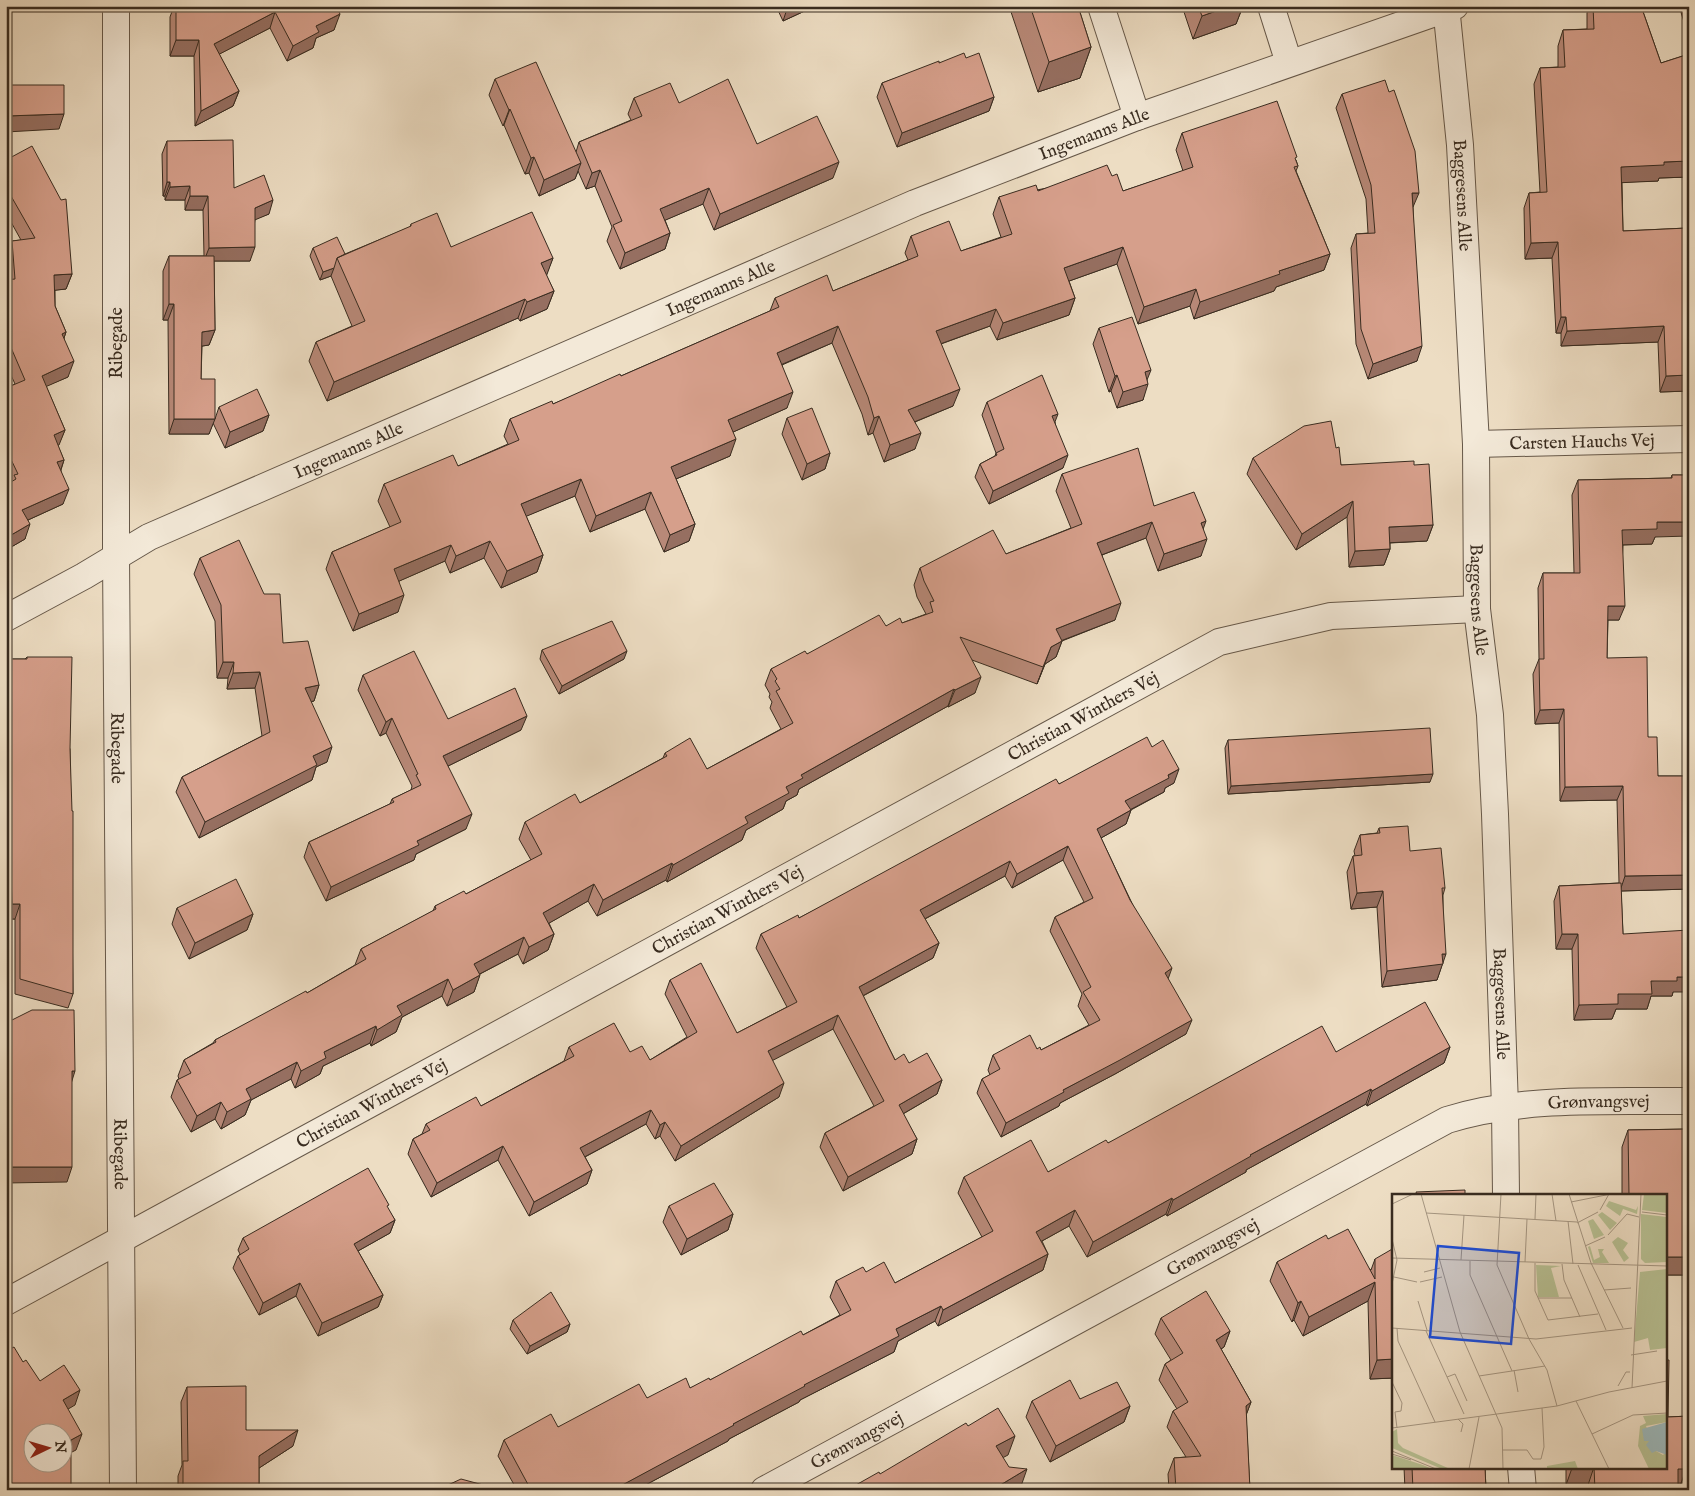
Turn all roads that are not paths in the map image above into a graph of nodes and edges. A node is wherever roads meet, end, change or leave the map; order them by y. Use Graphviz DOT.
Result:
graph roads {
  1 [pos="116,6"];
  2 [pos="1101,6"];
  3 [pos="1271,6"];
  4 [pos="1449,7"];
  5 [pos="1289,63"];
  6 [pos="1137,117"];
  7 [pos="1689,439"];
  8 [pos="1476,444"];
  9 [pos="116,556"];
  10 [pos="1477,609"];
  11 [pos="6,618"];
  12 [pos="1689,1101"];
  13 [pos="1505,1107"];
  14 [pos="1506,1194"];
  15 [pos="121,1241"];
  16 [pos="6,1302"];
  17 [pos="1521,1468"];
  18 [pos="123,1490"];
  19 [pos="764,1490"];
  20 [pos="1523,1490"];
  1 -- 9 [label="street, Ribegade"];
  2 -- 6 [label="street"];
  3 -- 5 [label="street"];
  4 -- 5 [label="street, Ingemanns Alle"];
  4 -- 8 [label="street, Baggesens Alle"];
  5 -- 6 [label="street, Ingemanns Alle"];
  6 -- 9 [label="street, Ingemanns Alle"];
  7 -- 8 [label="street, Carsten Hauchs Vej"];
  8 -- 10 [label="street, Baggesens Alle"];
  9 -- 11 [label="street, Ingemanns Alle"];
  9 -- 15 [label="street, Ribegade"];
  10 -- 13 [label="street, Baggesens Alle"];
  10 -- 15 [label="street, Christian Winthers Vej"];
  12 -- 13 [label="street, Grønvangsvej"];
  13 -- 14 [label="street, Baggesens Alle"];
  13 -- 19 [label="street, Grønvangsvej"];
  15 -- 16 [label="street, Christian Winthers Vej"];
  15 -- 18 [label="street, Ribegade"];
  17 -- 20 [label="street"];
}
